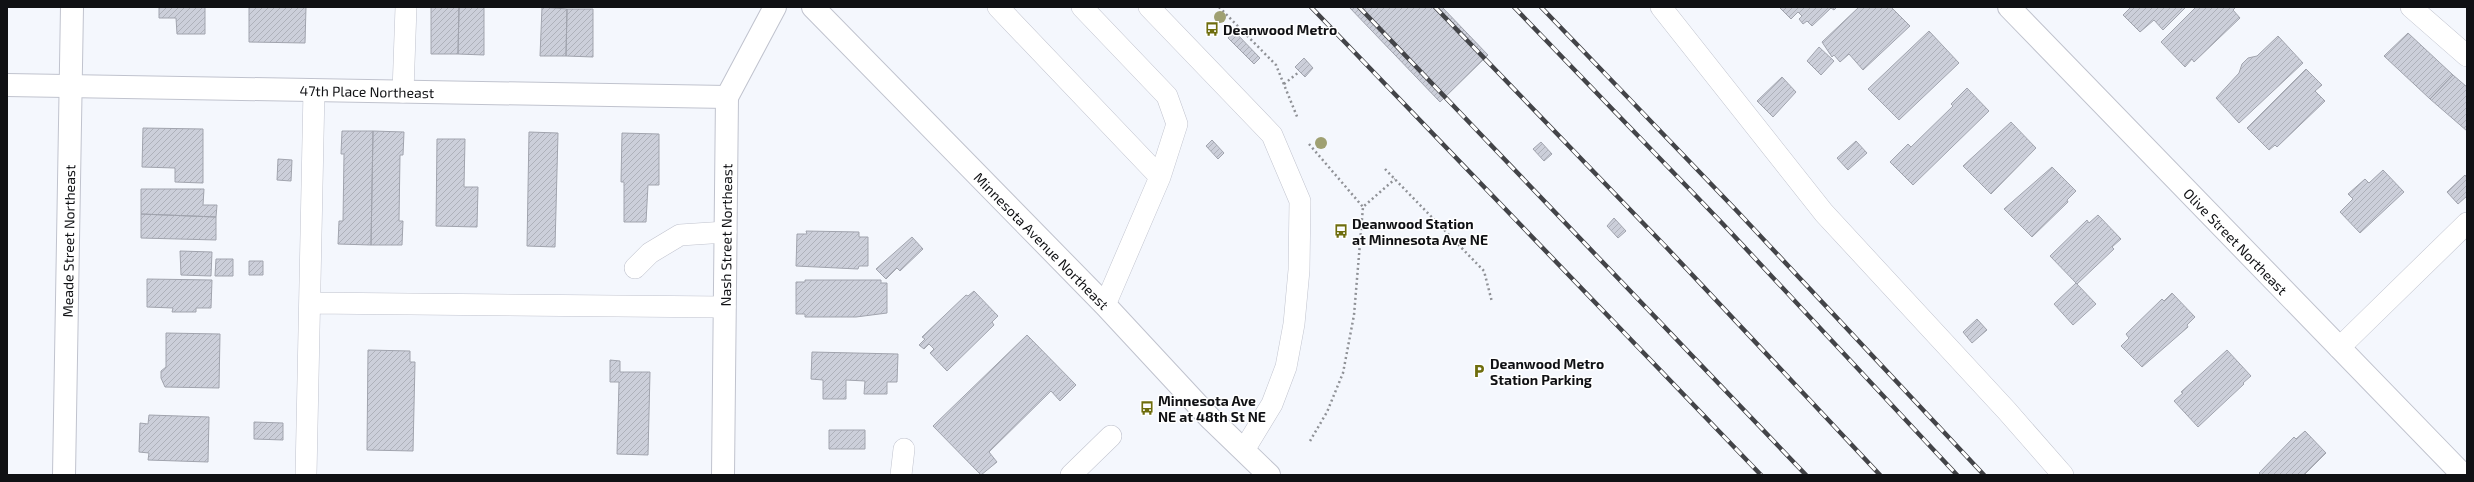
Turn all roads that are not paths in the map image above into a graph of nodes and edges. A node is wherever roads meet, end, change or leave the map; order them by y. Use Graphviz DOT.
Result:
graph roads {
  1 [pos="72,7"];
  2 [pos="406,7"];
  3 [pos="775,7"];
  4 [pos="813,7"];
  5 [pos="998,7"];
  6 [pos="1082,7"];
  7 [pos="1149,7"];
  8 [pos="1661,7"];
  9 [pos="2009,7"];
  10 [pos="2411,7"];
  11 [pos="2467,56"];
  12 [pos="7,85"];
  13 [pos="71,86"];
  14 [pos="314,90"];
  15 [pos="403,92"];
  16 [pos="727,97"];
  17 [pos="1160,177"];
  18 [pos="2467,223"];
  19 [pos="726,232"];
  20 [pos="634,268"];
  21 [pos="310,303"];
  22 [pos="1105,305"];
  23 [pos="725,307"];
  24 [pos="2339,348"];
  25 [pos="1111,436"];
  26 [pos="904,450"];
  27 [pos="1244,450"];
  28 [pos="1263,472"];
  29 [pos="64,475"];
  30 [pos="306,475"];
  31 [pos="723,475"];
  32 [pos="901,475"];
  33 [pos="1070,475"];
  34 [pos="2063,475"];
  35 [pos="2462,475"];
  1 -- 13 [label="street, Meade Street Northeast"];
  2 -- 15 [label="lane"];
  3 -- 16 [label="street, Nash Street Northeast"];
  4 -- 22 [label="street, Minnesota Avenue Northeast"];
  5 -- 17 [label="lane"];
  6 -- 17 [label="lane"];
  7 -- 27 [label="lane"];
  8 -- 34 [label="lane"];
  9 -- 24 [label="street, Olive Street Northeast"];
  10 -- 11 [label="lane"];
  12 -- 13 [label="street, 47th Place Northeast"];
  13 -- 14 [label="street, 47th Place Northeast"];
  13 -- 29 [label="street, Meade Street Northeast"];
  14 -- 15 [label="street, 47th Place Northeast"];
  14 -- 21 [label="lane"];
  15 -- 16 [label="street, 47th Place Northeast"];
  16 -- 19 [label="street, Nash Street Northeast"];
  17 -- 22 [label="lane"];
  18 -- 24 [label="lane"];
  19 -- 20 [label="lane"];
  19 -- 23 [label="street, Nash Street Northeast"];
  21 -- 23 [label="lane"];
  21 -- 30 [label="lane"];
  22 -- 27 [label="street, Minnesota Avenue Northeast"];
  23 -- 31 [label="street, Nash Street Northeast"];
  24 -- 35 [label="street, Olive Street Northeast"];
  25 -- 33 [label="lane"];
  26 -- 32 [label="lane"];
  27 -- 28 [label="street, Minnesota Avenue Northeast"];
}
